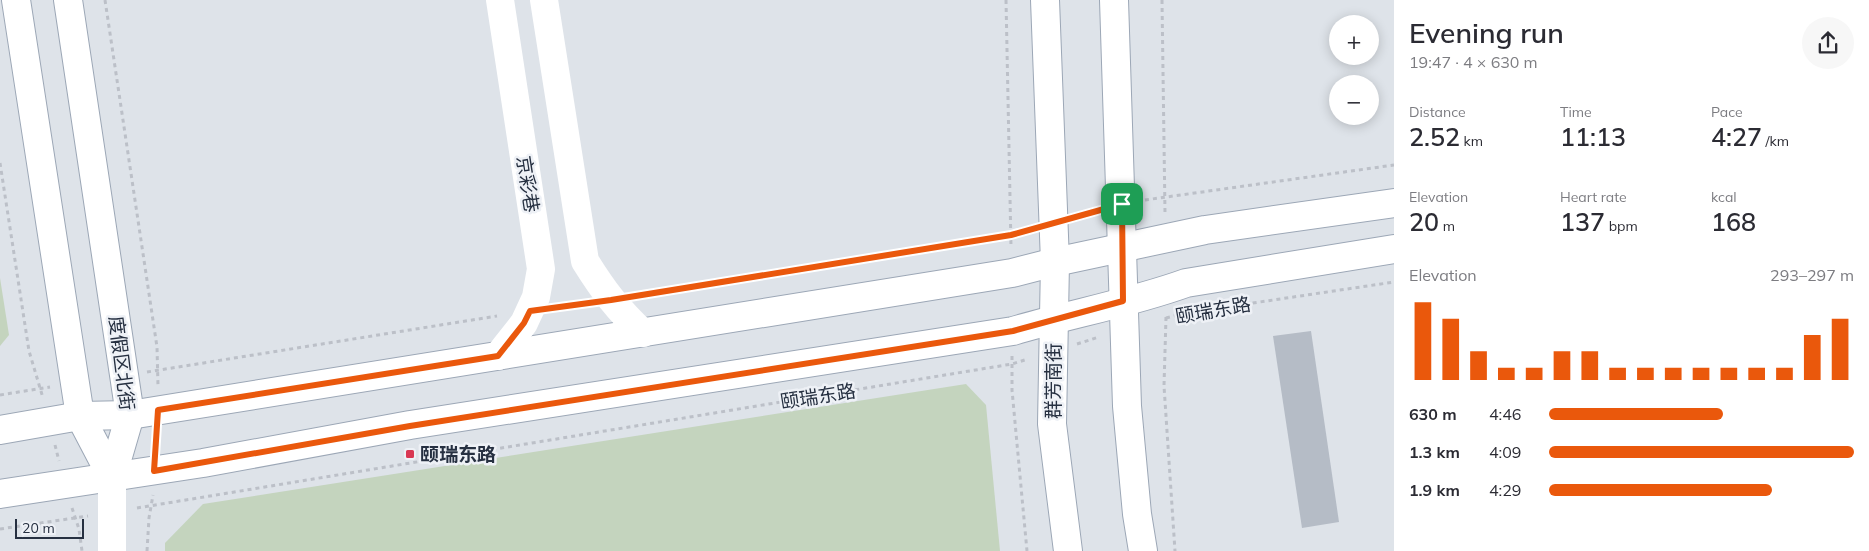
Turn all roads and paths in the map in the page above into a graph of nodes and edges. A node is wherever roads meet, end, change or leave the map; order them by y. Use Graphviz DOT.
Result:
graph roads {
  1 [pos="16,0"];
  2 [pos="68,0"];
  3 [pos="105,0"];
  4 [pos="500,0"];
  5 [pos="544,0"];
  6 [pos="1045,0"];
  7 [pos="1114,0"];
  8 [pos="0,163"];
  9 [pos="1394,165"];
  10 [pos="1394,203"];
  11 [pos="1122,204"];
  12 [pos="1053,223"];
  13 [pos="1123,247"];
  14 [pos="1394,249"];
  15 [pos="1055,262"];
  16 [pos="1394,282"];
  17 [pos="611,300"];
  18 [pos="1123,301"];
  19 [pos="530,311"];
  20 [pos="1054,319"];
  21 [pos="1124,330"];
  22 [pos="643,333"];
  23 [pos="1053,351"];
  24 [pos="498,356"];
  25 [pos="159,370"];
  26 [pos="125,375"];
  27 [pos="75,383"];
  28 [pos="40,388"];
  29 [pos="0,395"];
  30 [pos="158,410"];
  31 [pos="130,415"];
  32 [pos="80,416"];
  33 [pos="49,422"];
  34 [pos="0,430"];
  35 [pos="154,471"];
  36 [pos="112,477"];
  37 [pos="65,484"];
  38 [pos="0,494"];
  39 [pos="152,506"];
  40 [pos="112,512"];
  41 [pos="75,518"];
  42 [pos="0,529"];
  43 [pos="82,551"];
  44 [pos="112,551"];
  45 [pos="147,551"];
  46 [pos="1068,551"];
  47 [pos="1143,551"];
  1 -- 27 [label="main road"];
  2 -- 26 [label="main road, 度假区北街"];
  3 -- 25 [label="path, 度假区北街"];
  4 -- 19 [label="main road, 京彩巷"];
  5 -- 17 [label="main road"];
  6 -- 12 [label="main road, 群芳南街"];
  7 -- 11 [label="main road"];
  8 -- 28 [label="path"];
  9 -- 11 [label="path"];
  10 -- 13 [label="main road"];
  11 -- 12 [label="path"];
  11 -- 13 [label="main road"];
  12 -- 15 [label="main road, 群芳南街"];
  12 -- 17 [label="path"];
  13 -- 15 [label="main road"];
  13 -- 18 [label="main road"];
  14 -- 18 [label="main road, 颐瑞东路"];
  15 -- 20 [label="main road, 群芳南街"];
  15 -- 22 [label="main road"];
  16 -- 21 [label="path, 颐瑞东路"];
  17 -- 19 [label="path"];
  17 -- 22 [label="main road"];
  18 -- 20 [label="main road, 颐瑞东路"];
  18 -- 21 [label="main road"];
  19 -- 24 [label="main road, 京彩巷"];
  19 -- 25 [label="path"];
  20 -- 23 [label="main road, 群芳南街"];
  20 -- 35 [label="main road, 颐瑞东路"];
  21 -- 23 [label="path, 颐瑞东路"];
  21 -- 47 [label="main road"];
  22 -- 24 [label="main road"];
  23 -- 39 [label="path, 颐瑞东路"];
  23 -- 46 [label="main road, 群芳南街"];
  24 -- 30 [label="main road"];
  25 -- 26 [label="path"];
  25 -- 30 [label="path, 度假区北街"];
  26 -- 31 [label="main road, 度假区北街"];
  27 -- 28 [label="path"];
  27 -- 32 [label="main road"];
  28 -- 29 [label="path"];
  28 -- 33 [label="path"];
  30 -- 31 [label="main road"];
  31 -- 32 [label="main road"];
  31 -- 36 [label="main road, 度假区北街"];
  32 -- 33 [label="main road"];
  32 -- 36 [label="main road"];
  33 -- 34 [label="main road"];
  33 -- 37 [label="path"];
  35 -- 36 [label="main road, 颐瑞东路"];
  35 -- 39 [label="path"];
  36 -- 37 [label="main road, 颐瑞东路"];
  36 -- 40 [label="main road"];
  37 -- 38 [label="main road, 颐瑞东路"];
  37 -- 41 [label="path"];
  39 -- 40 [label="path, 颐瑞东路"];
  39 -- 45 [label="path"];
  40 -- 41 [label="path, 颐瑞东路"];
  40 -- 44 [label="main road"];
  41 -- 42 [label="path, 颐瑞东路"];
  41 -- 43 [label="path"];
}
